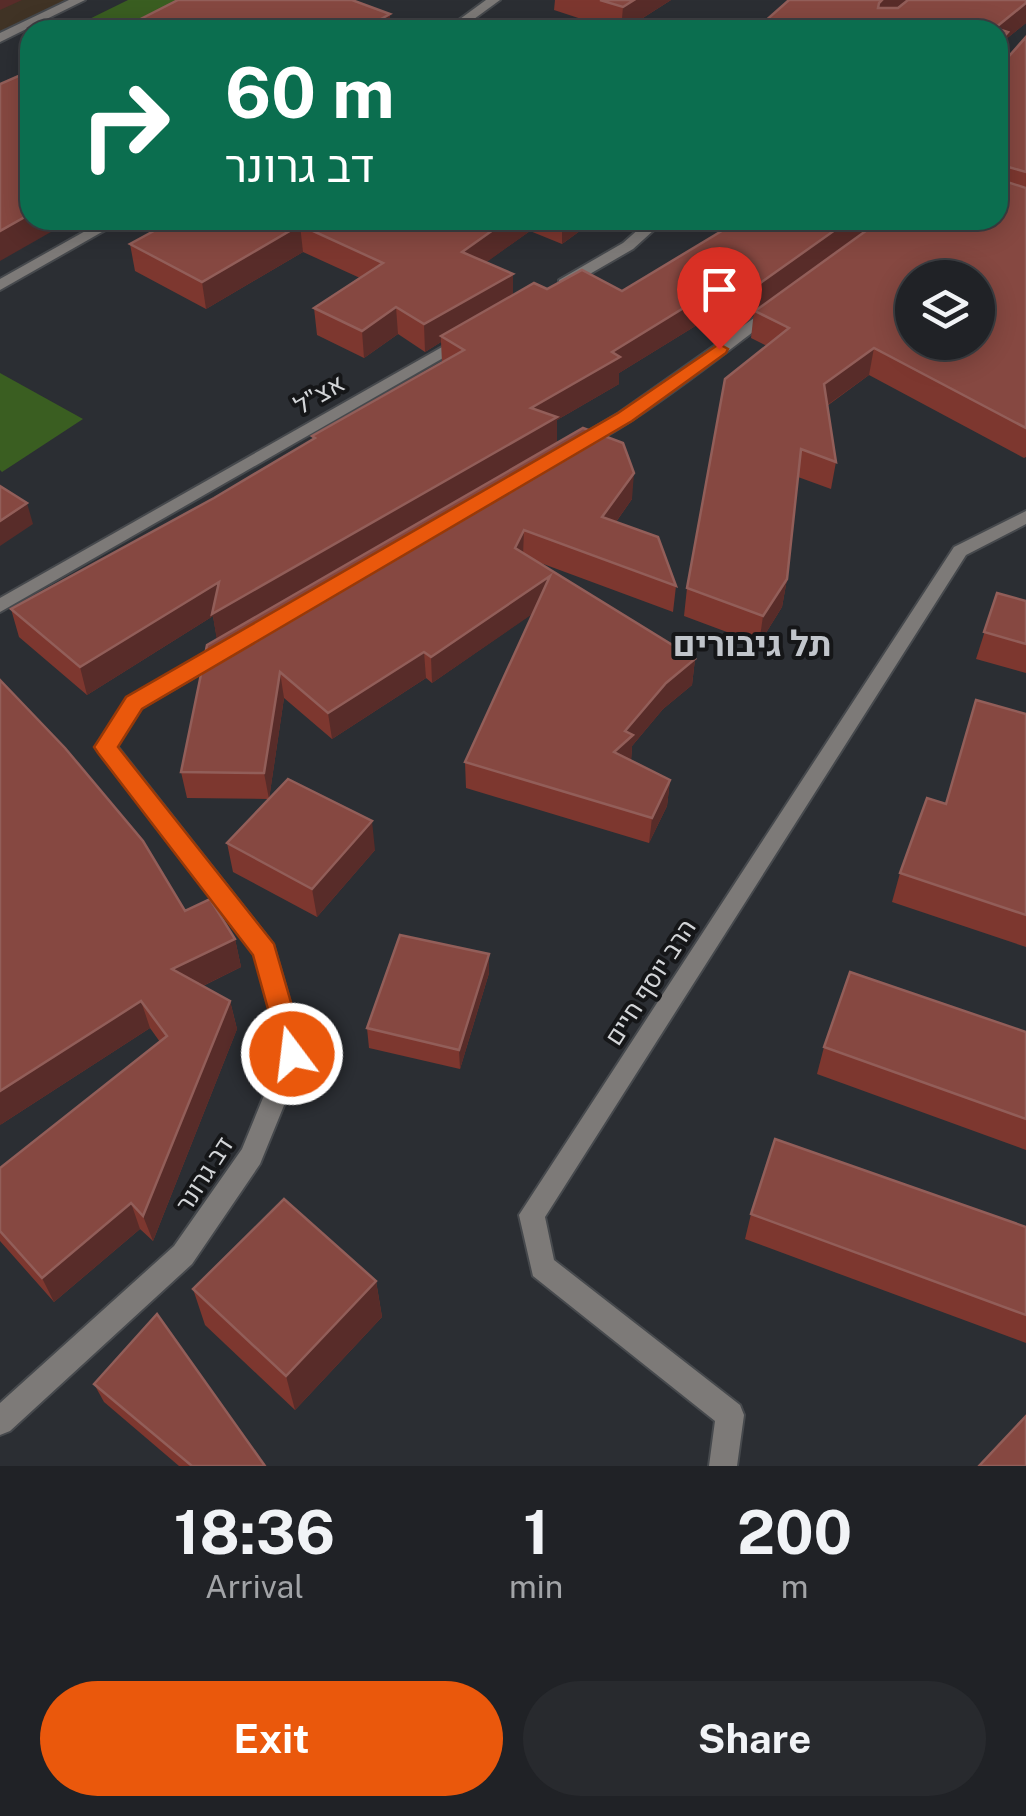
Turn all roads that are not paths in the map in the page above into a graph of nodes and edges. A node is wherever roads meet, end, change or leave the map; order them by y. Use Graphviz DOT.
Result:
graph roads {
  1 [pos="79,0"];
  2 [pos="494,0"];
  3 [pos="37,20"];
  4 [pos="465,20"];
  5 [pos="98,230"];
  6 [pos="646,230"];
  7 [pos="0,285"];
  8 [pos="798,292"];
  9 [pos="544,294"];
  10 [pos="476,334"];
  11 [pos="564,452"];
  12 [pos="1026,517"];
  13 [pos="0,606"];
  14 [pos="238,643"];
  15 [pos="0,1422"];
  16 [pos="723,1466"];
  1 -- 3 [label="street"];
  2 -- 4 [label="street"];
  5 -- 7 [label="street"];
  6 -- 9 [label="street"];
  8 -- 11 [label="street"];
  10 -- 13 [label="street, אצ\"ל"];
  12 -- 16 [label="street, הרב יוסף חיים"];
  14 -- 15 [label="street, דב גרונר"];
}
